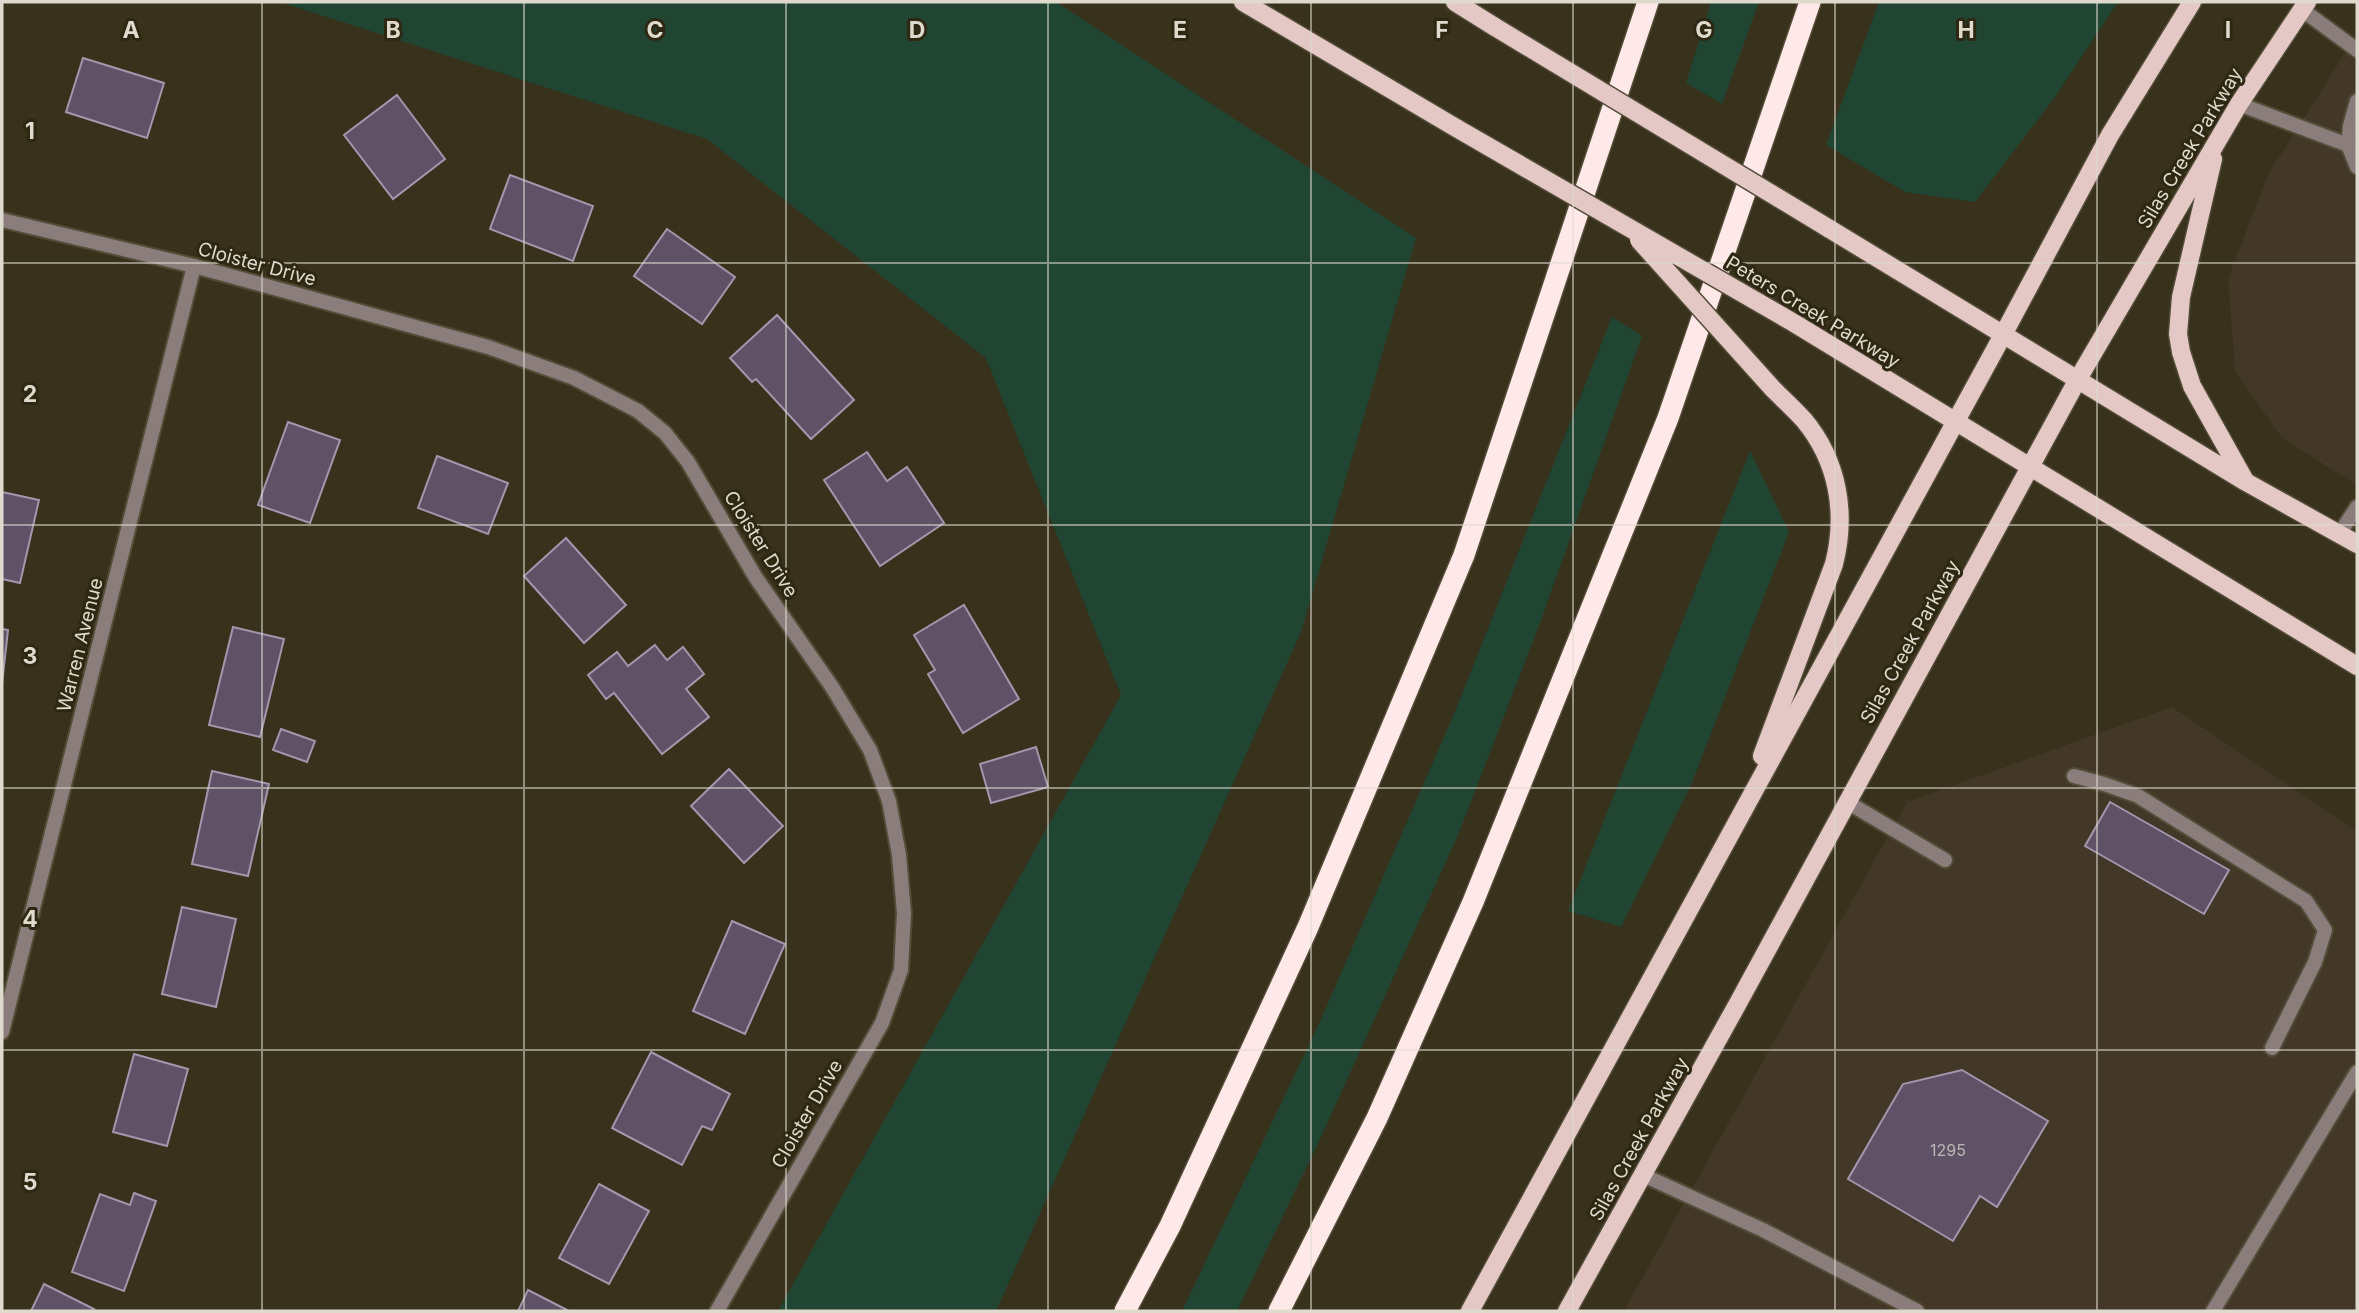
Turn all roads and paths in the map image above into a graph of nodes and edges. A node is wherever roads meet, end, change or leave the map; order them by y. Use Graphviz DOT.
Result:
graph roads {
  1 [pos="1243,2"];
  2 [pos="1455,2"];
  3 [pos="1648,2"];
  4 [pos="1810,2"];
  5 [pos="2192,2"];
  6 [pos="2304,6"];
  7 [pos="2357,50"];
  8 [pos="2357,101"];
  9 [pos="2239,104"];
  10 [pos="2217,142"];
  11 [pos="2352,145"];
  12 [pos="2357,167"];
  13 [pos="2,220"];
  14 [pos="1627,227"];
  15 [pos="194,266"];
  16 [pos="2004,333"];
  17 [pos="2078,379"];
  18 [pos="1956,421"];
  19 [pos="2029,467"];
  20 [pos="2246,482"];
  21 [pos="2357,507"];
  22 [pos="2340,533"];
  23 [pos="2357,544"];
  24 [pos="2357,666"];
  25 [pos="2074,776"];
  26 [pos="1847,802"];
  27 [pos="1741,815"];
  28 [pos="1945,860"];
  29 [pos="2,1032"];
  30 [pos="2272,1048"];
  31 [pos="2357,1072"];
  32 [pos="1643,1175"];
  33 [pos="717,1311"];
  34 [pos="1125,1311"];
  35 [pos="1279,1311"];
  36 [pos="1470,1311"];
  37 [pos="1567,1311"];
  38 [pos="1917,1311"];
  39 [pos="2213,1311"];
  1 -- 14 [label="main road, Peters Creek Parkway, bridge"];
  2 -- 16 [label="main road, bridge"];
  3 -- 34 [label="highway"];
  4 -- 35 [label="highway"];
  5 -- 16 [label="main road"];
  6 -- 7 [label="street"];
  6 -- 9 [label="main road, Silas Creek Parkway"];
  8 -- 11 [label="street"];
  9 -- 10 [label="main road, Silas Creek Parkway"];
  9 -- 11 [label="street"];
  10 -- 17 [label="main road, Silas Creek Parkway"];
  10 -- 20 [label="main road"];
  11 -- 12 [label="street"];
  13 -- 15 [label="street, Cloister Drive"];
  14 -- 18 [label="main road, Peters Creek Parkway, bridge"];
  14 -- 27 [label="main road, bridge"];
  15 -- 29 [label="street, Warren Avenue"];
  15 -- 33 [label="street, Cloister Drive"];
  16 -- 17 [label="main road"];
  16 -- 18 [label="main road"];
  17 -- 19 [label="main road, Silas Creek Parkway"];
  17 -- 20 [label="main road"];
  18 -- 19 [label="main road, Peters Creek Parkway"];
  18 -- 27 [label="main road"];
  19 -- 24 [label="main road, Peters Creek Parkway"];
  19 -- 26 [label="main road, Silas Creek Parkway"];
  20 -- 22 [label="main road"];
  21 -- 22 [label="street"];
  22 -- 23 [label="main road"];
  25 -- 30 [label="street"];
  26 -- 28 [label="street"];
  26 -- 32 [label="main road, Silas Creek Parkway"];
  27 -- 36 [label="main road"];
  31 -- 39 [label="street"];
  32 -- 37 [label="main road, Silas Creek Parkway"];
  32 -- 38 [label="street"];
}
